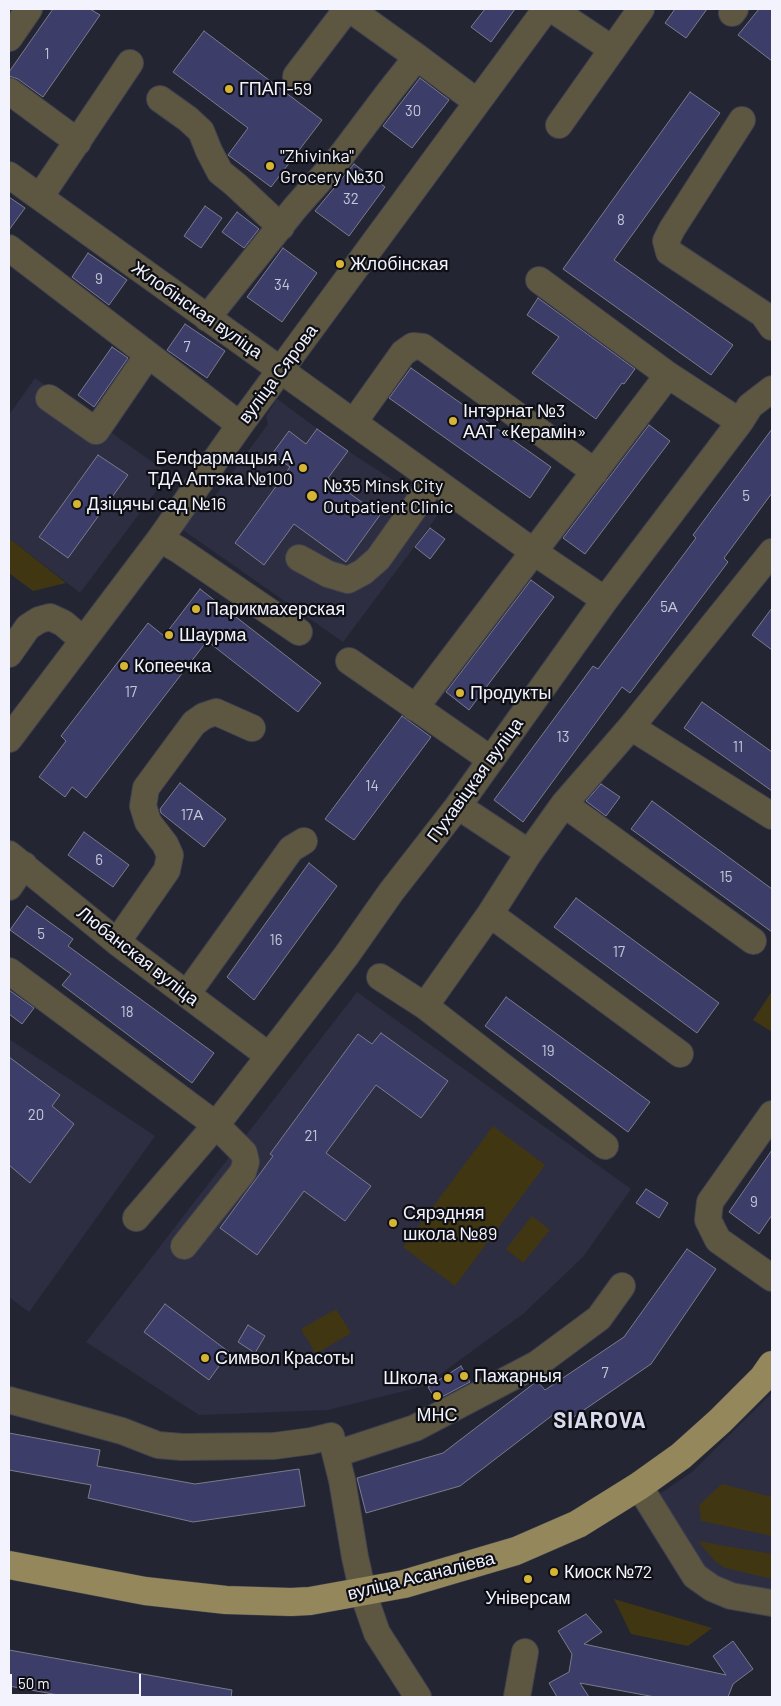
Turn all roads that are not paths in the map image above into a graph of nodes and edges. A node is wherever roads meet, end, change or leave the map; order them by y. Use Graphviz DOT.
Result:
graph roads {
  1 [pos="29,9"];
  2 [pos="348,9"];
  3 [pos="546,9"];
  4 [pos="552,9"];
  5 [pos="641,9"];
  6 [pos="9,38"];
  7 [pos="612,49"];
  8 [pos="417,57"];
  9 [pos="130,64"];
  10 [pos="296,76"];
  11 [pos="9,91"];
  12 [pos="160,99"];
  13 [pos="477,102"];
  14 [pos="742,120"];
  15 [pos="558,124"];
  16 [pos="78,142"];
  17 [pos="9,175"];
  18 [pos="40,197"];
  19 [pos="281,226"];
  20 [pos="9,248"];
  21 [pos="539,280"];
  22 [pos="207,318"];
  23 [pos="772,327"];
  24 [pos="148,355"];
  25 [pos="280,369"];
  26 [pos="668,375"];
  27 [pos="772,389"];
  28 [pos="49,398"];
  29 [pos="354,422"];
  30 [pos="740,422"];
  31 [pos="240,425"];
  32 [pos="595,472"];
  33 [pos="434,480"];
  34 [pos="160,539"];
  35 [pos="534,552"];
  36 [pos="298,558"];
  37 [pos="770,562"];
  38 [pos="605,600"];
  39 [pos="299,632"];
  40 [pos="83,640"];
  41 [pos="9,654"];
  42 [pos="349,661"];
  43 [pos="415,708"];
  44 [pos="631,727"];
  45 [pos="252,728"];
  46 [pos="9,739"];
  47 [pos="490,759"];
  48 [pos="564,804"];
  49 [pos="458,806"];
  50 [pos="772,816"];
  51 [pos="304,841"];
  52 [pos="529,853"];
  53 [pos="16,860"];
  54 [pos="9,887"];
  55 [pos="490,914"];
  56 [pos="753,941"];
  57 [pos="118,942"];
  58 [pos="9,971"];
  59 [pos="380,977"];
  60 [pos="187,994"];
  61 [pos="425,1006"];
  62 [pos="680,1054"];
  63 [pos="268,1056"];
  64 [pos="772,1114"];
  65 [pos="216,1125"];
  66 [pos="605,1146"];
  67 [pos="136,1218"];
  68 [pos="184,1246"];
  69 [pos="772,1278"];
  70 [pos="622,1286"];
  71 [pos="772,1365"];
  72 [pos="9,1400"];
  73 [pos="336,1454"];
  74 [pos="638,1486"];
  75 [pos="9,1565"];
  76 [pos="363,1593"];
  77 [pos="772,1603"];
  78 [pos="525,1652"];
  79 [pos="418,1697"];
  80 [pos="518,1697"];
  1 -- 6 [label="street"];
  2 -- 8 [label="street"];
  2 -- 10 [label="street"];
  3 -- 13 [label="street, вуліца Сярова"];
  4 -- 7 [label="street"];
  5 -- 7 [label="street"];
  7 -- 15 [label="street"];
  8 -- 13 [label="street"];
  8 -- 19 [label="street"];
  9 -- 16 [label="street"];
  11 -- 16 [label="street"];
  12 -- 19 [label="street"];
  13 -- 25 [label="street, вуліца Сярова"];
  14 -- 23 [label="street"];
  16 -- 18 [label="street"];
  17 -- 18 [label="street, Жлобінская вуліца"];
  18 -- 22 [label="street, Жлобінская вуліца"];
  19 -- 22 [label="street"];
  20 -- 24 [label="street"];
  21 -- 26 [label="street"];
  22 -- 25 [label="street, Жлобінская вуліца"];
  24 -- 28 [label="street"];
  24 -- 31 [label="street"];
  25 -- 29 [label="street, Жлобінская вуліца"];
  25 -- 31 [label="street, вуліца Сярова"];
  26 -- 30 [label="street"];
  26 -- 32 [label="street"];
  27 -- 30 [label="street, Пухавіцкая вуліца"];
  29 -- 32 [label="street"];
  29 -- 33 [label="street, Жлобінская вуліца"];
  30 -- 38 [label="street, Пухавіцкая вуліца"];
  31 -- 34 [label="street, вуліца Сярова"];
  32 -- 35 [label="street"];
  33 -- 35 [label="street, Жлобінская вуліца"];
  33 -- 36 [label="street"];
  34 -- 39 [label="street"];
  34 -- 40 [label="street, вуліца Сярова"];
  35 -- 38 [label="street, Жлобінская вуліца"];
  35 -- 43 [label="street"];
  37 -- 44 [label="street"];
  38 -- 47 [label="street, Пухавіцкая вуліца"];
  40 -- 41 [label="street"];
  40 -- 46 [label="street, вуліца Сярова"];
  42 -- 43 [label="street"];
  43 -- 47 [label="street"];
  44 -- 48 [label="street"];
  44 -- 50 [label="street"];
  45 -- 57 [label="street"];
  47 -- 49 [label="street, Пухавіцкая вуліца"];
  48 -- 52 [label="street"];
  48 -- 56 [label="street"];
  49 -- 52 [label="street"];
  49 -- 63 [label="street, Пухавіцкая вуліца"];
  51 -- 60 [label="street"];
  52 -- 55 [label="street"];
  53 -- 54 [label="street"];
  53 -- 57 [label="street, Любанская вуліца"];
  55 -- 61 [label="street"];
  55 -- 62 [label="street"];
  57 -- 60 [label="street, Любанская вуліца"];
  58 -- 65 [label="street"];
  59 -- 61 [label="street"];
  60 -- 63 [label="street, Любанская вуліца"];
  61 -- 66 [label="street"];
  63 -- 65 [label="street, Пухавіцкая вуліца"];
  64 -- 69 [label="street"];
  65 -- 67 [label="street, Пухавіцкая вуліца"];
  65 -- 68 [label="street"];
  70 -- 73 [label="street"];
  71 -- 74 [label="main road, вуліца Асаналіева"];
  72 -- 73 [label="street"];
  73 -- 76 [label="street"];
  74 -- 76 [label="main road, вуліца Асаналіева"];
  74 -- 77 [label="street"];
  75 -- 76 [label="main road, вуліца Асаналіева"];
  76 -- 79 [label="street"];
  78 -- 80 [label="street"];
}
